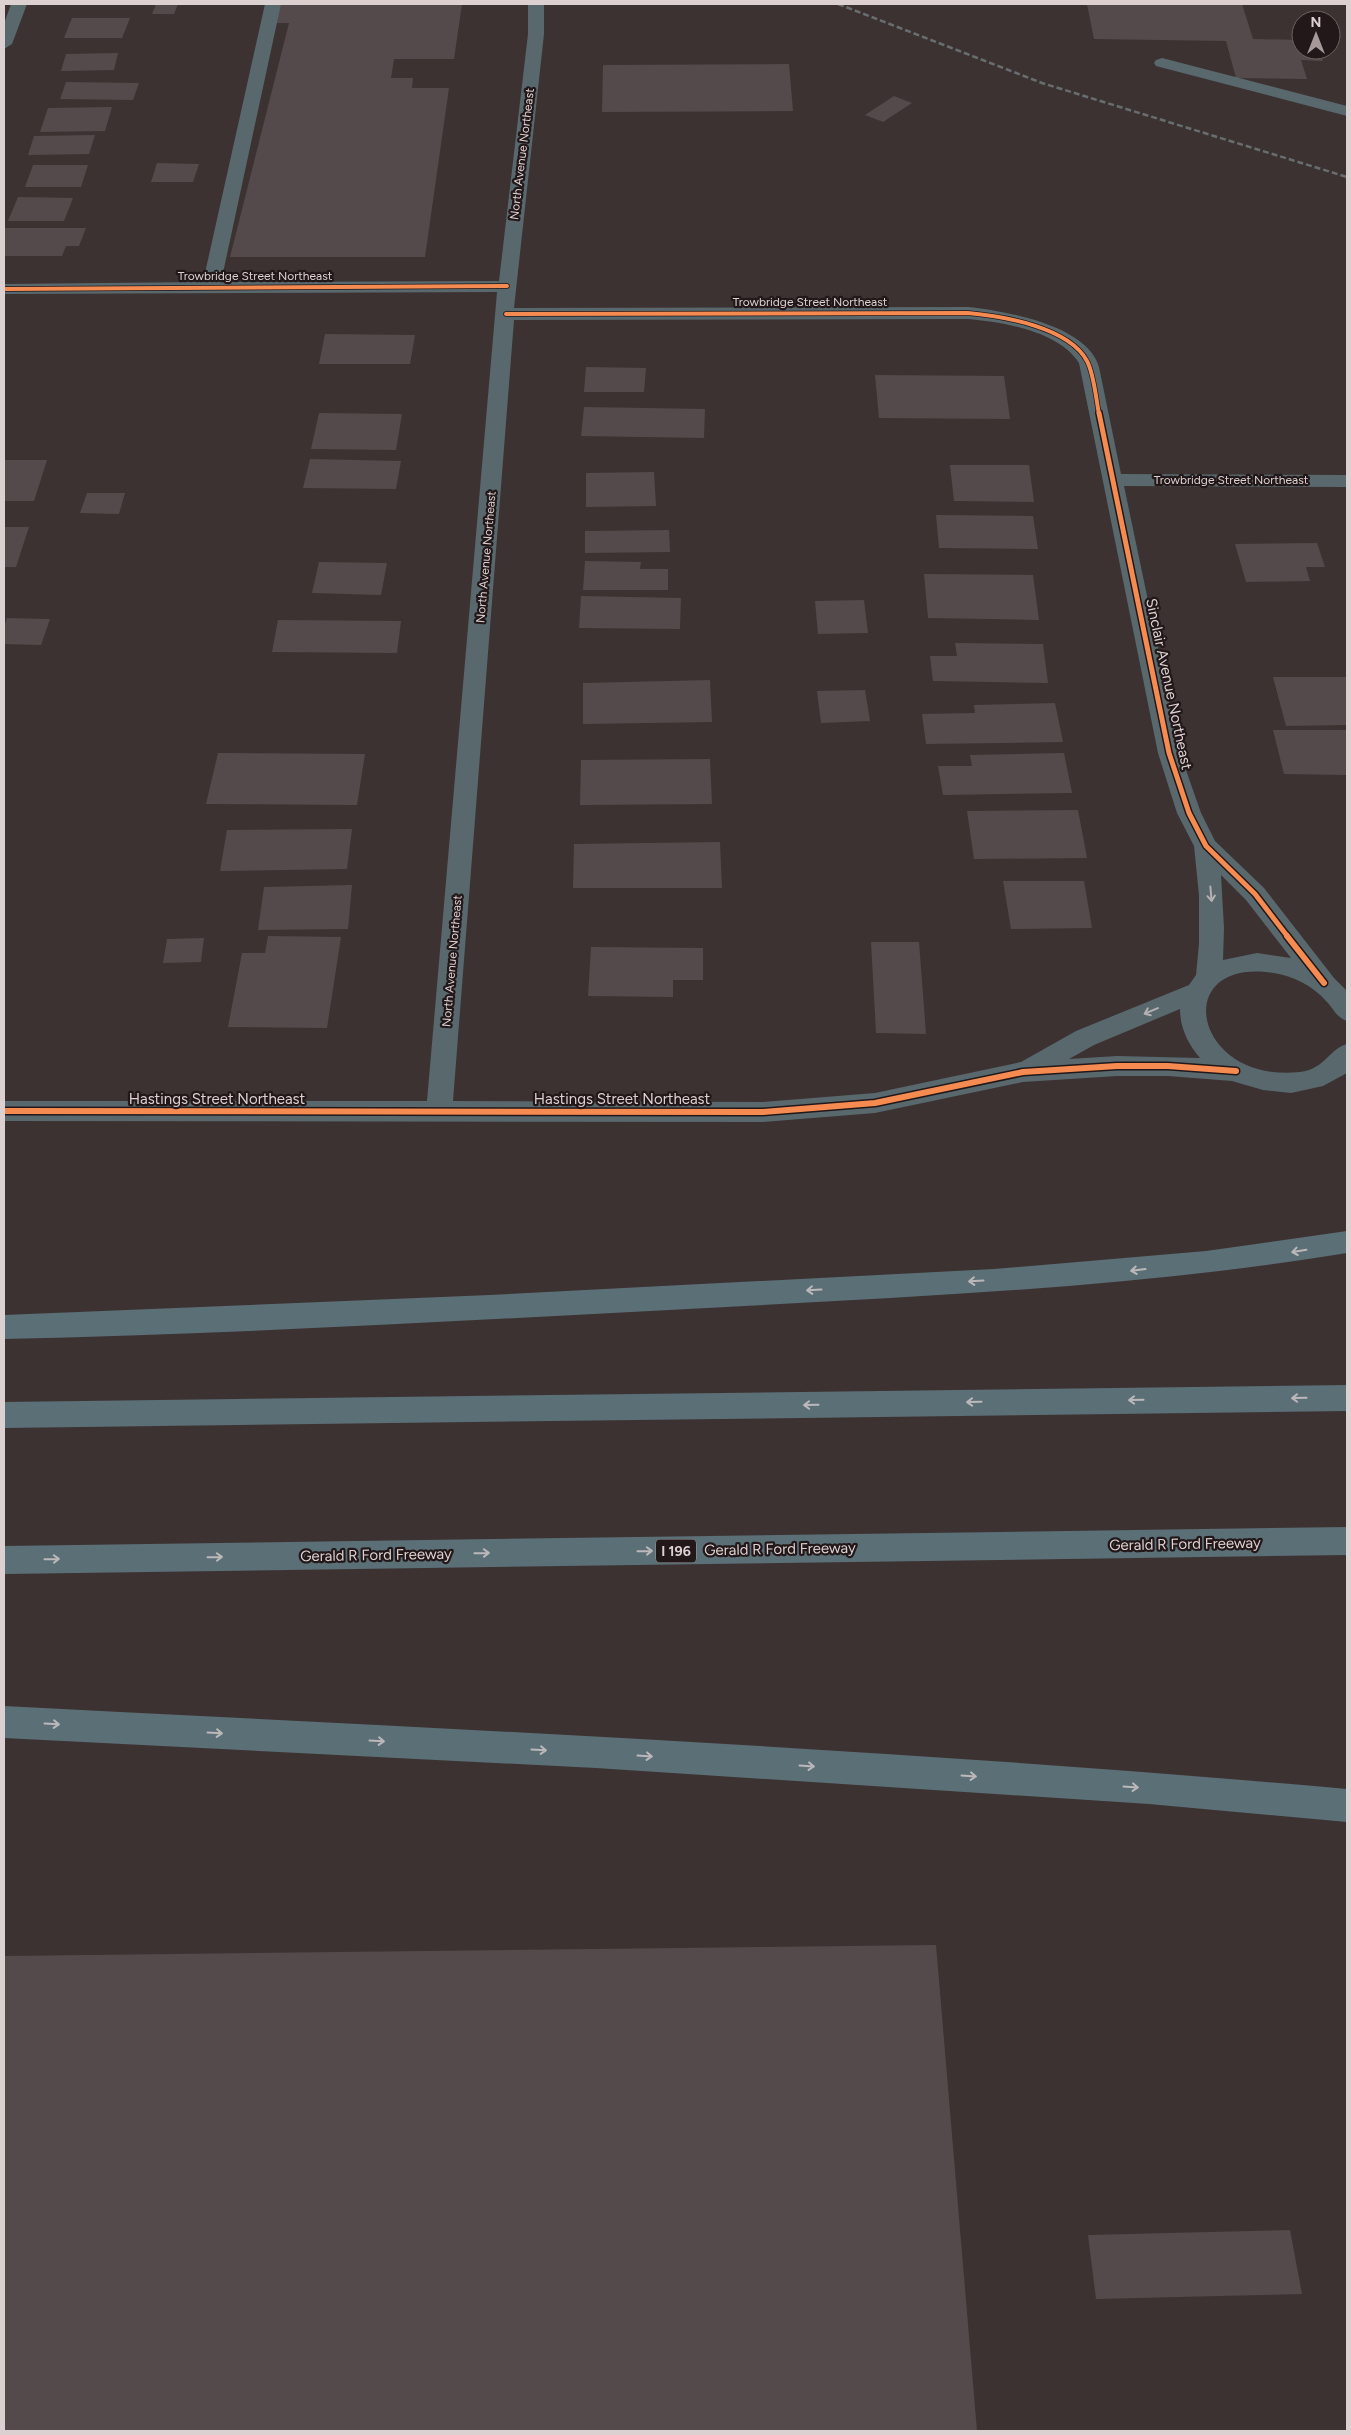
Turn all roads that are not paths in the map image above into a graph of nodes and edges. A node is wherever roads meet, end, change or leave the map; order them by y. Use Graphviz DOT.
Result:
graph roads {
  1 [pos="19,4"];
  2 [pos="274,4"];
  3 [pos="536,4"];
  4 [pos="4,44"];
  5 [pos="1162,63"];
  6 [pos="1347,111"];
  7 [pos="507,286"];
  8 [pos="211,288"];
  9 [pos="4,289"];
  10 [pos="506,314"];
  11 [pos="1091,375"];
  12 [pos="1114,480"];
  13 [pos="1347,481"];
  14 [pos="1206,846"];
  15 [pos="1202,984"];
  16 [pos="1339,997"];
  17 [pos="1347,1054"];
  18 [pos="1236,1071"];
  19 [pos="1023,1072"];
  20 [pos="4,1111"];
  21 [pos="439,1111"];
  22 [pos="1347,1242"];
  23 [pos="4,1327"];
  24 [pos="1347,1398"];
  25 [pos="4,1415"];
  26 [pos="1347,1541"];
  27 [pos="4,1560"];
  28 [pos="4,1722"];
  29 [pos="1347,1806"];
  1 -- 4 [label="street"];
  2 -- 8 [label="street"];
  3 -- 7 [label="street, North Avenue Northeast"];
  5 -- 6 [label="street"];
  7 -- 8 [label="street, Trowbridge Street Northeast"];
  7 -- 10 [label="street, North Avenue Northeast"];
  8 -- 9 [label="street, Trowbridge Street Northeast"];
  10 -- 11 [label="street, Trowbridge Street Northeast"];
  10 -- 21 [label="street, North Avenue Northeast"];
  11 -- 12 [label="street, Sinclair Avenue Northeast"];
  12 -- 13 [label="street, Trowbridge Street Northeast"];
  12 -- 14 [label="street, Sinclair Avenue Northeast"];
  14 -- 15 [label="street, Sinclair Avenue Northeast, one-way"];
  14 -- 16 [label="street, Sinclair Avenue Northeast"];
  15 -- 16 [label="street, Hastings Street Northeast"];
  15 -- 18 [label="street, Sinclair Avenue Northeast"];
  15 -- 19 [label="street, Hastings Street Northeast, one-way"];
  17 -- 18 [label="street"];
  18 -- 19 [label="street, Hastings Street Northeast"];
  19 -- 21 [label="street, Hastings Street Northeast"];
  20 -- 21 [label="street, Hastings Street Northeast"];
  22 -- 23 [label="highway, one-way"];
  24 -- 25 [label="highway, one-way"];
  27 -- 26 [label="highway, Gerald R Ford Freeway / I 196, one-way"];
  28 -- 29 [label="highway, one-way"];
}
